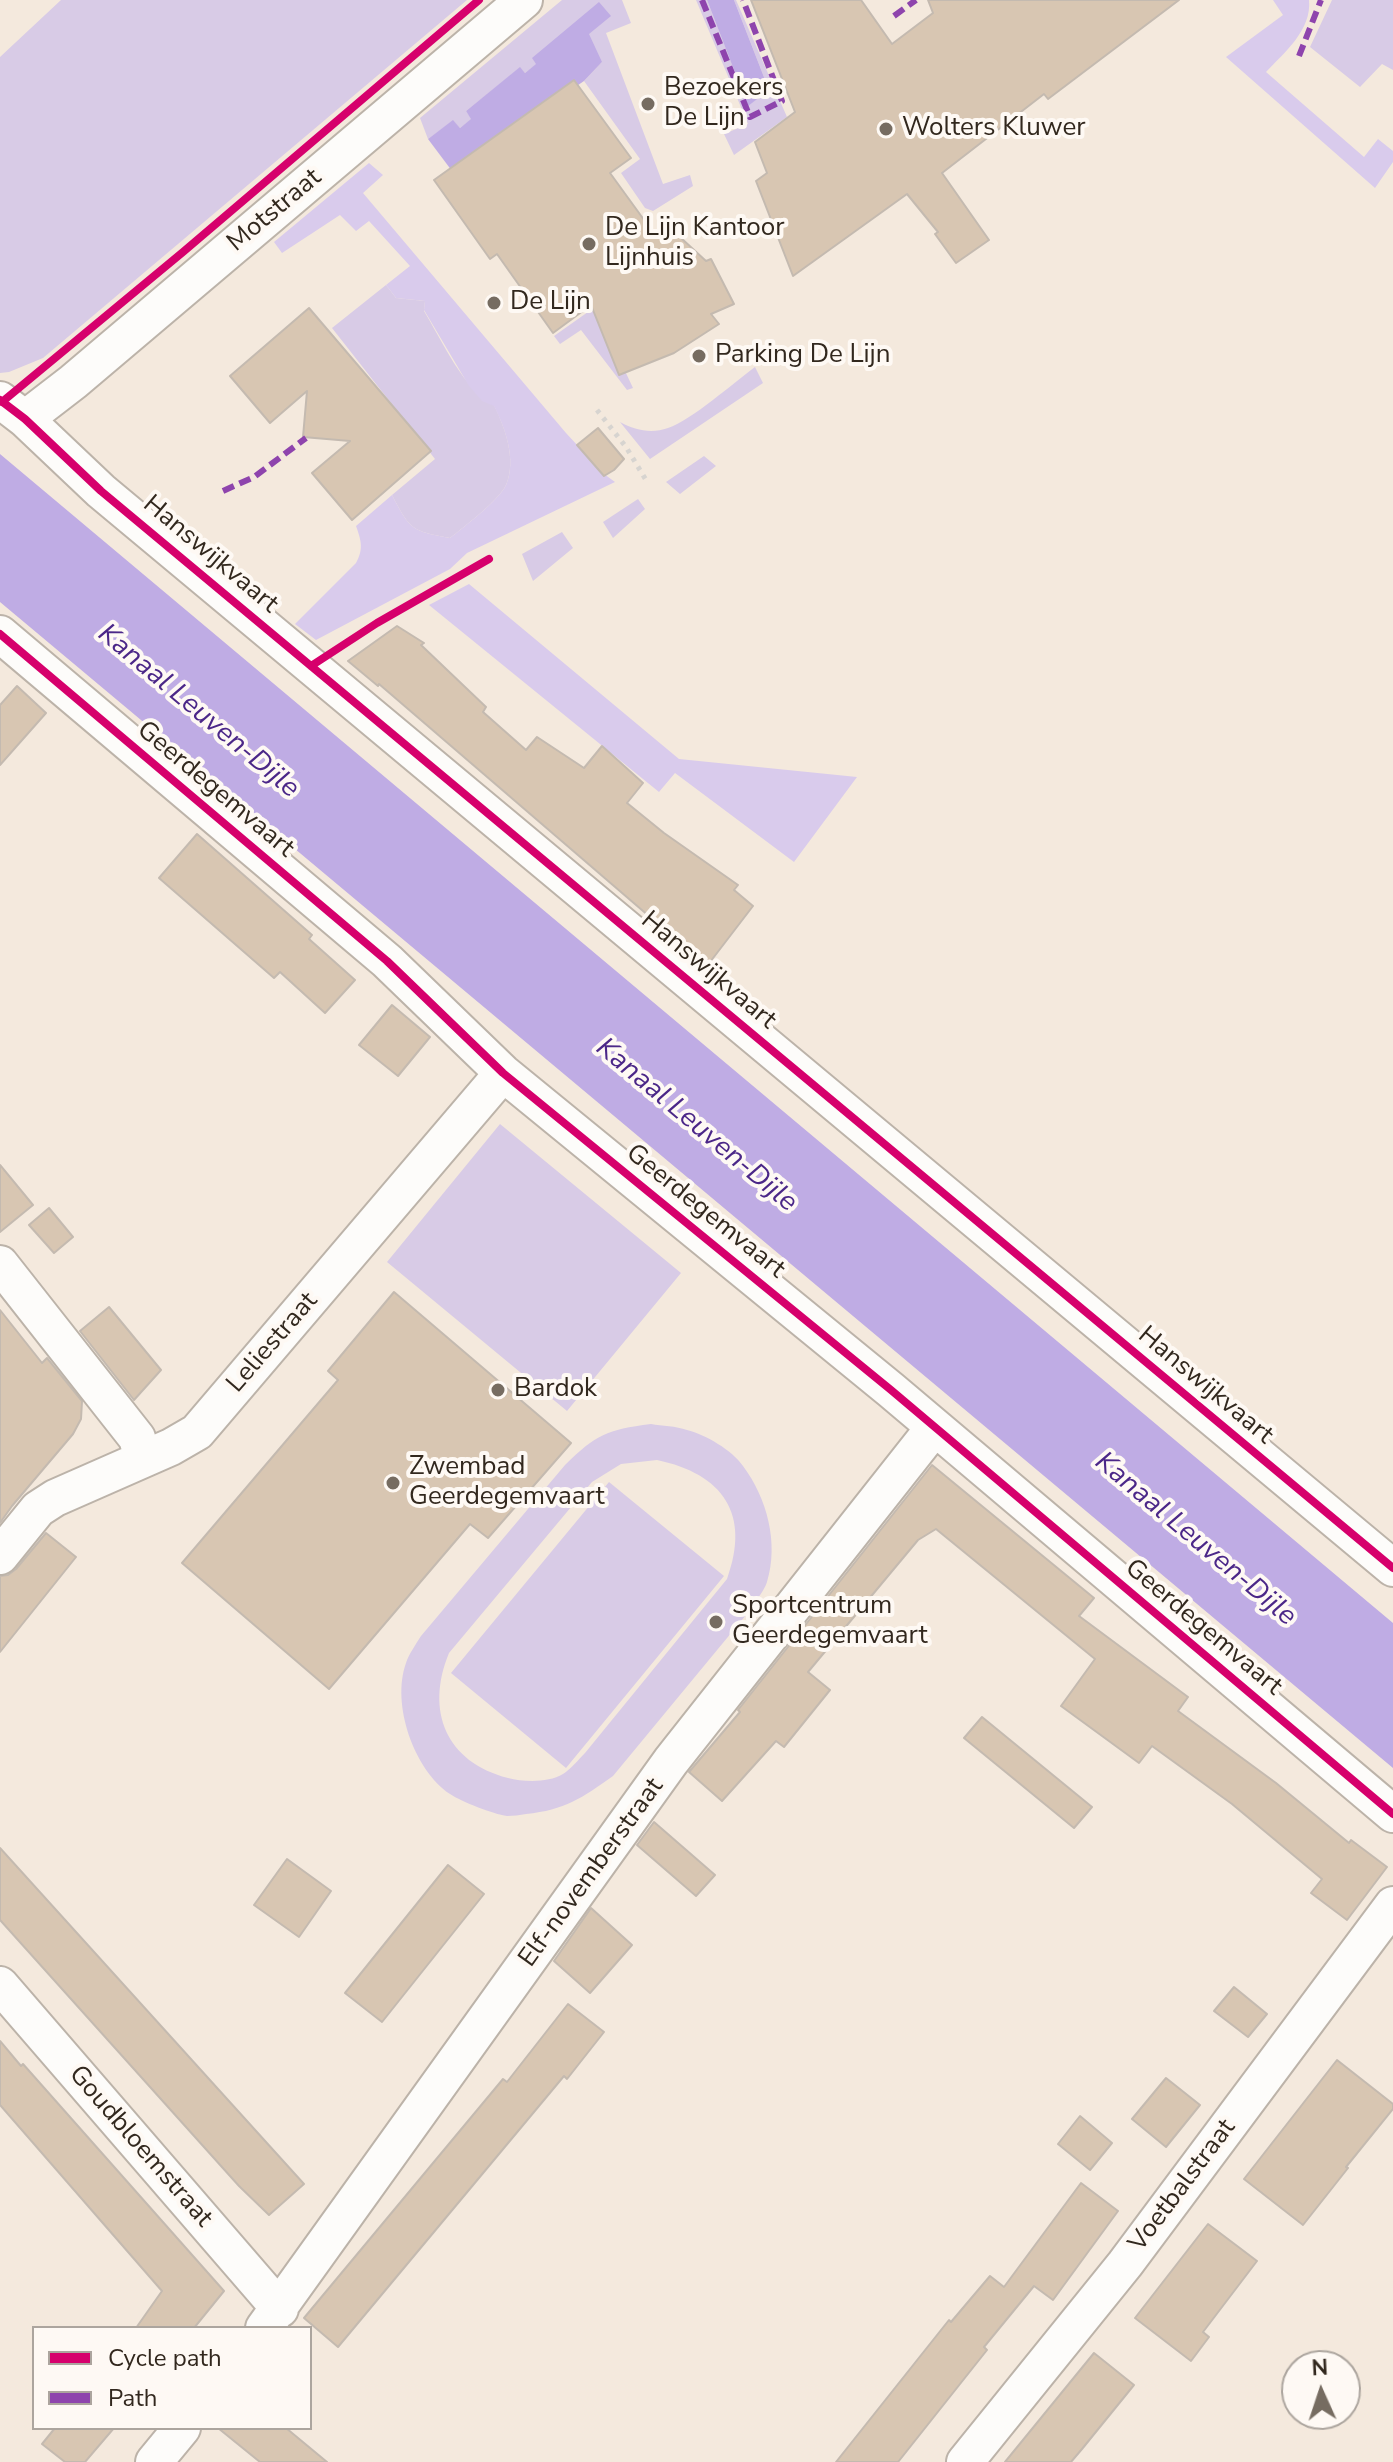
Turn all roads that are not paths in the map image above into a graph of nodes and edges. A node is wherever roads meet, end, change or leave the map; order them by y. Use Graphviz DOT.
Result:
graph roads {
  1 [pos="524,0"];
  2 [pos="12,410"];
  3 [pos="0,634"];
  4 [pos="503,1073"];
  5 [pos="0,1264"];
  6 [pos="934,1428"];
  7 [pos="143,1459"];
  8 [pos="0,1556"];
  9 [pos="1393,1568"];
  10 [pos="1393,1814"];
  11 [pos="1393,1905"];
  12 [pos="0,1985"];
  13 [pos="272,2318"];
  14 [pos="965,2462"];
  1 -- 2 [label="street, Motstraat"];
  2 -- 9 [label="street, Hanswijkvaart"];
  3 -- 4 [label="street, Geerdegemvaart"];
  4 -- 6 [label="street, Geerdegemvaart"];
  4 -- 7 [label="street, Leliestraat"];
  5 -- 7 [label="street"];
  6 -- 10 [label="street, Geerdegemvaart"];
  6 -- 13 [label="street, Elf-novemberstraat"];
  7 -- 8 [label="street, Leliestraat"];
  11 -- 14 [label="street, Voetbalstraat"];
  12 -- 13 [label="street, Goudbloemstraat"];
}
